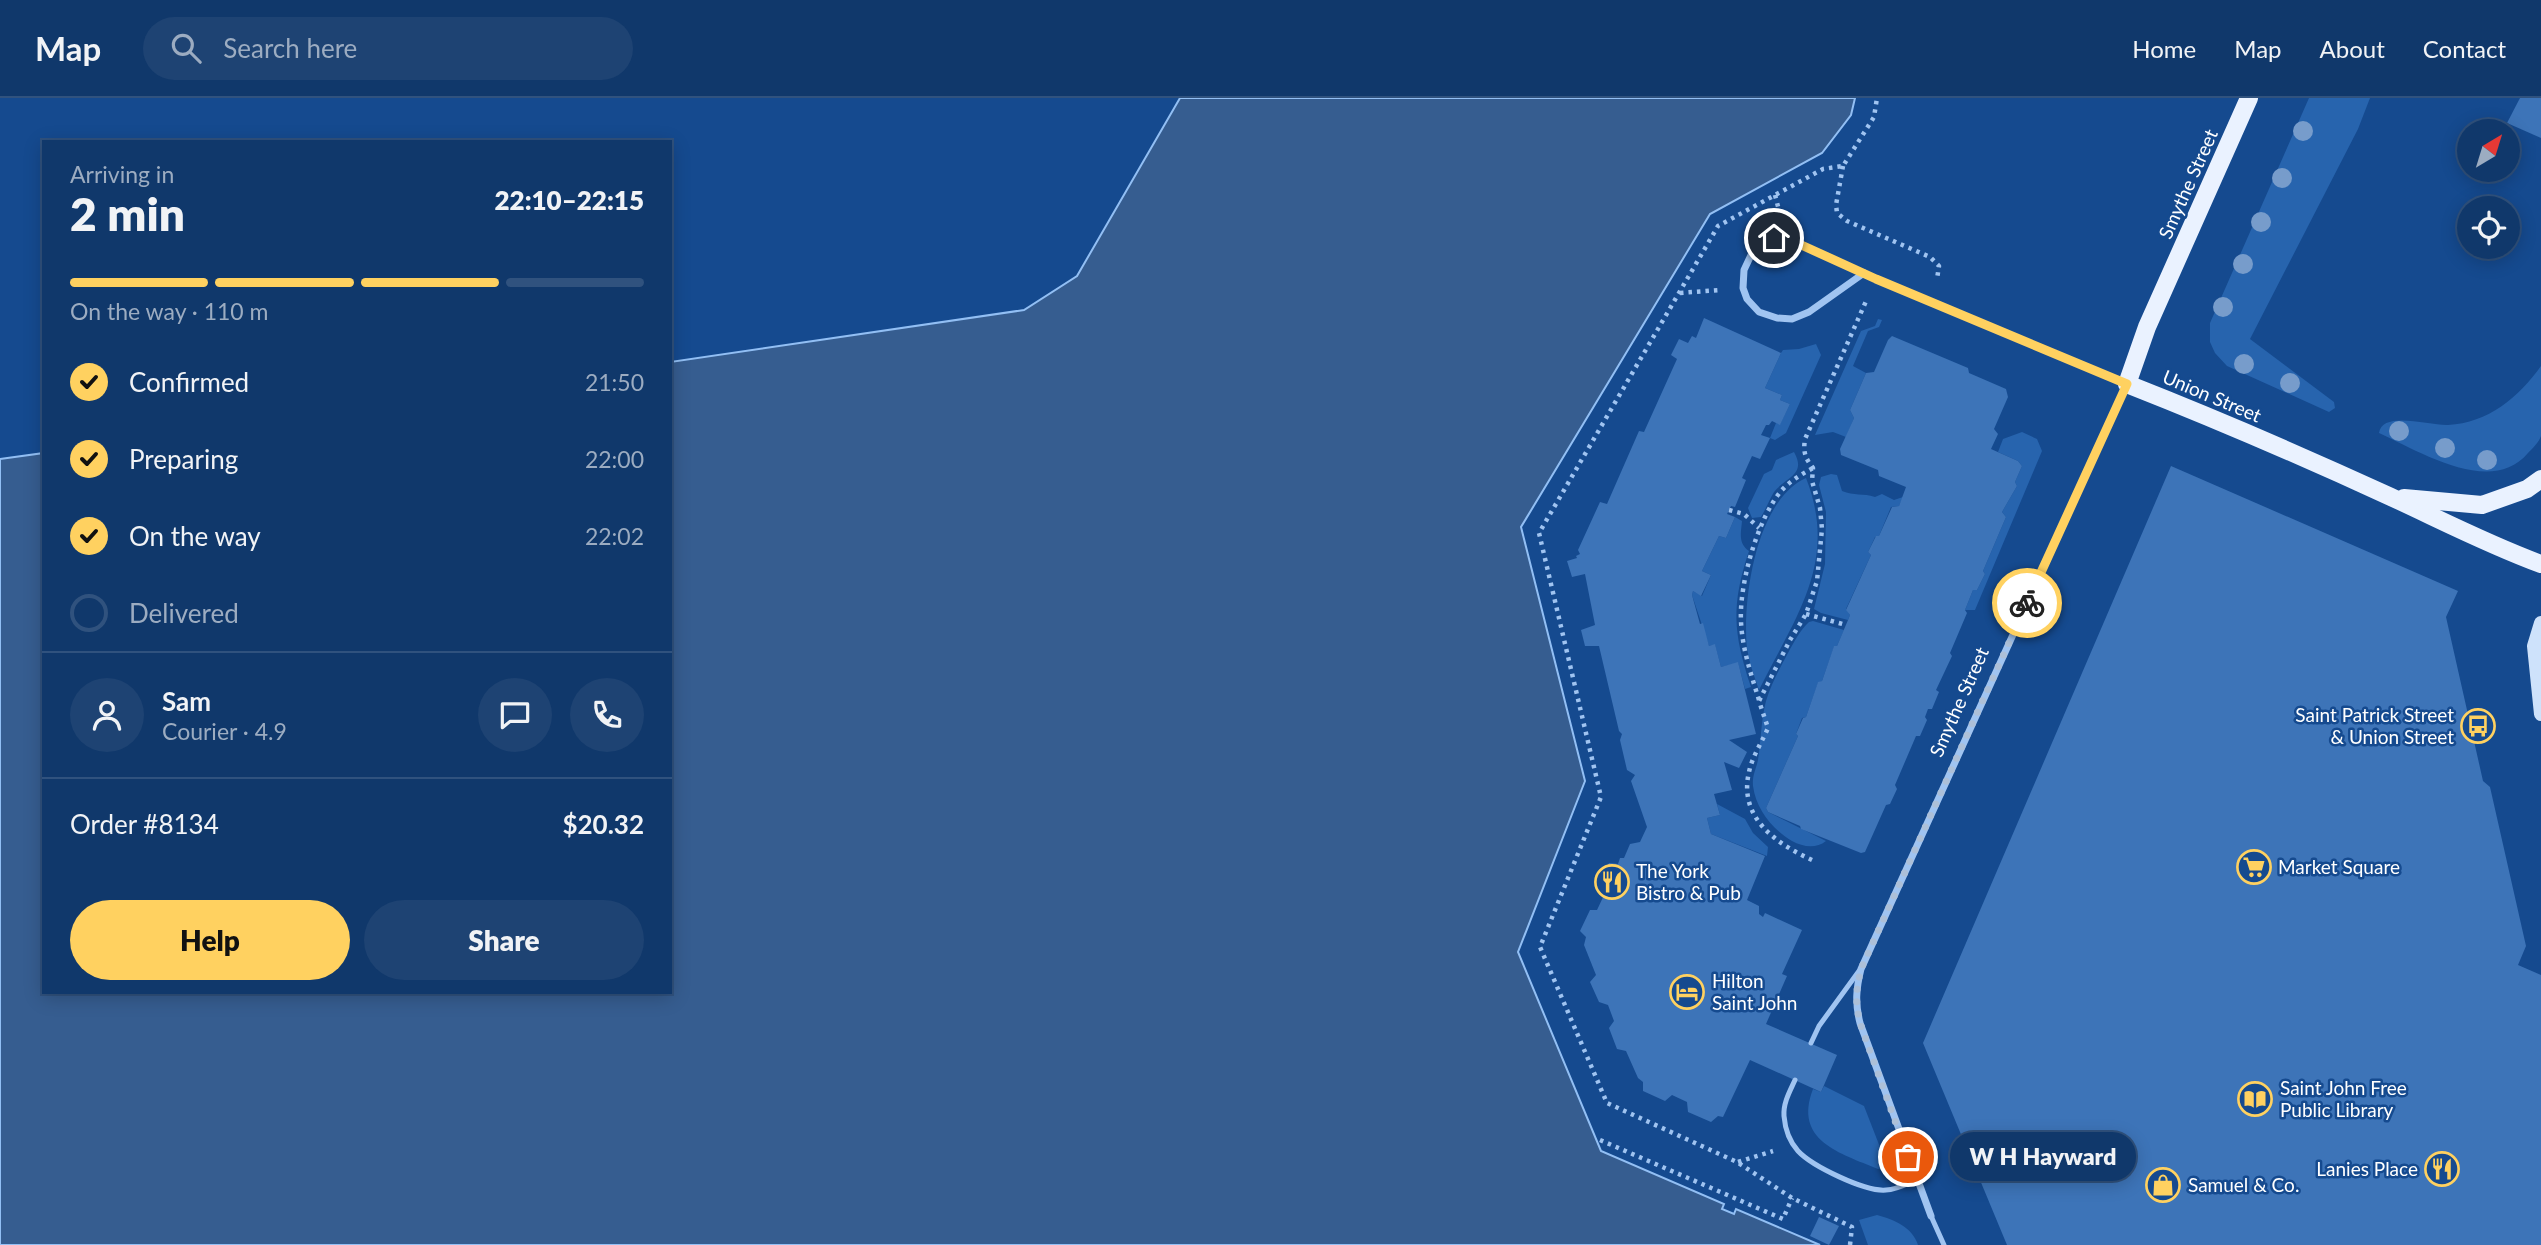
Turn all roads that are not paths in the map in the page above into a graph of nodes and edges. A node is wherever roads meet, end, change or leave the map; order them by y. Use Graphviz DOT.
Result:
graph roads {
  1 [pos="2249,98"];
  2 [pos="1864,273"];
  3 [pos="2127,384"];
  4 [pos="2541,479"];
  5 [pos="2389,496"];
  6 [pos="2541,564"];
  7 [pos="2541,623"];
  8 [pos="2541,714"];
  9 [pos="1861,969"];
  10 [pos="1811,1044"];
  11 [pos="1795,1080"];
  12 [pos="1916,1180"];
  13 [pos="1931,1216"];
  14 [pos="1944,1245"];
  1 -- 3 [label="main road, Smythe Street"];
  2 -- 2 [label="street, Union Street"];
  2 -- 3 [label="street, Union Street"];
  3 -- 5 [label="main road, Union Street"];
  3 -- 9 [label="street, Smythe Street"];
  4 -- 5 [label="main road"];
  5 -- 6 [label="main road, Union Street"];
  7 -- 8 [label="main road"];
  9 -- 10 [label="lane"];
  9 -- 12 [label="street, Smythe Street"];
  11 -- 12 [label="lane"];
  12 -- 13 [label="street, Smythe Street"];
  13 -- 14 [label="lane"];
}
